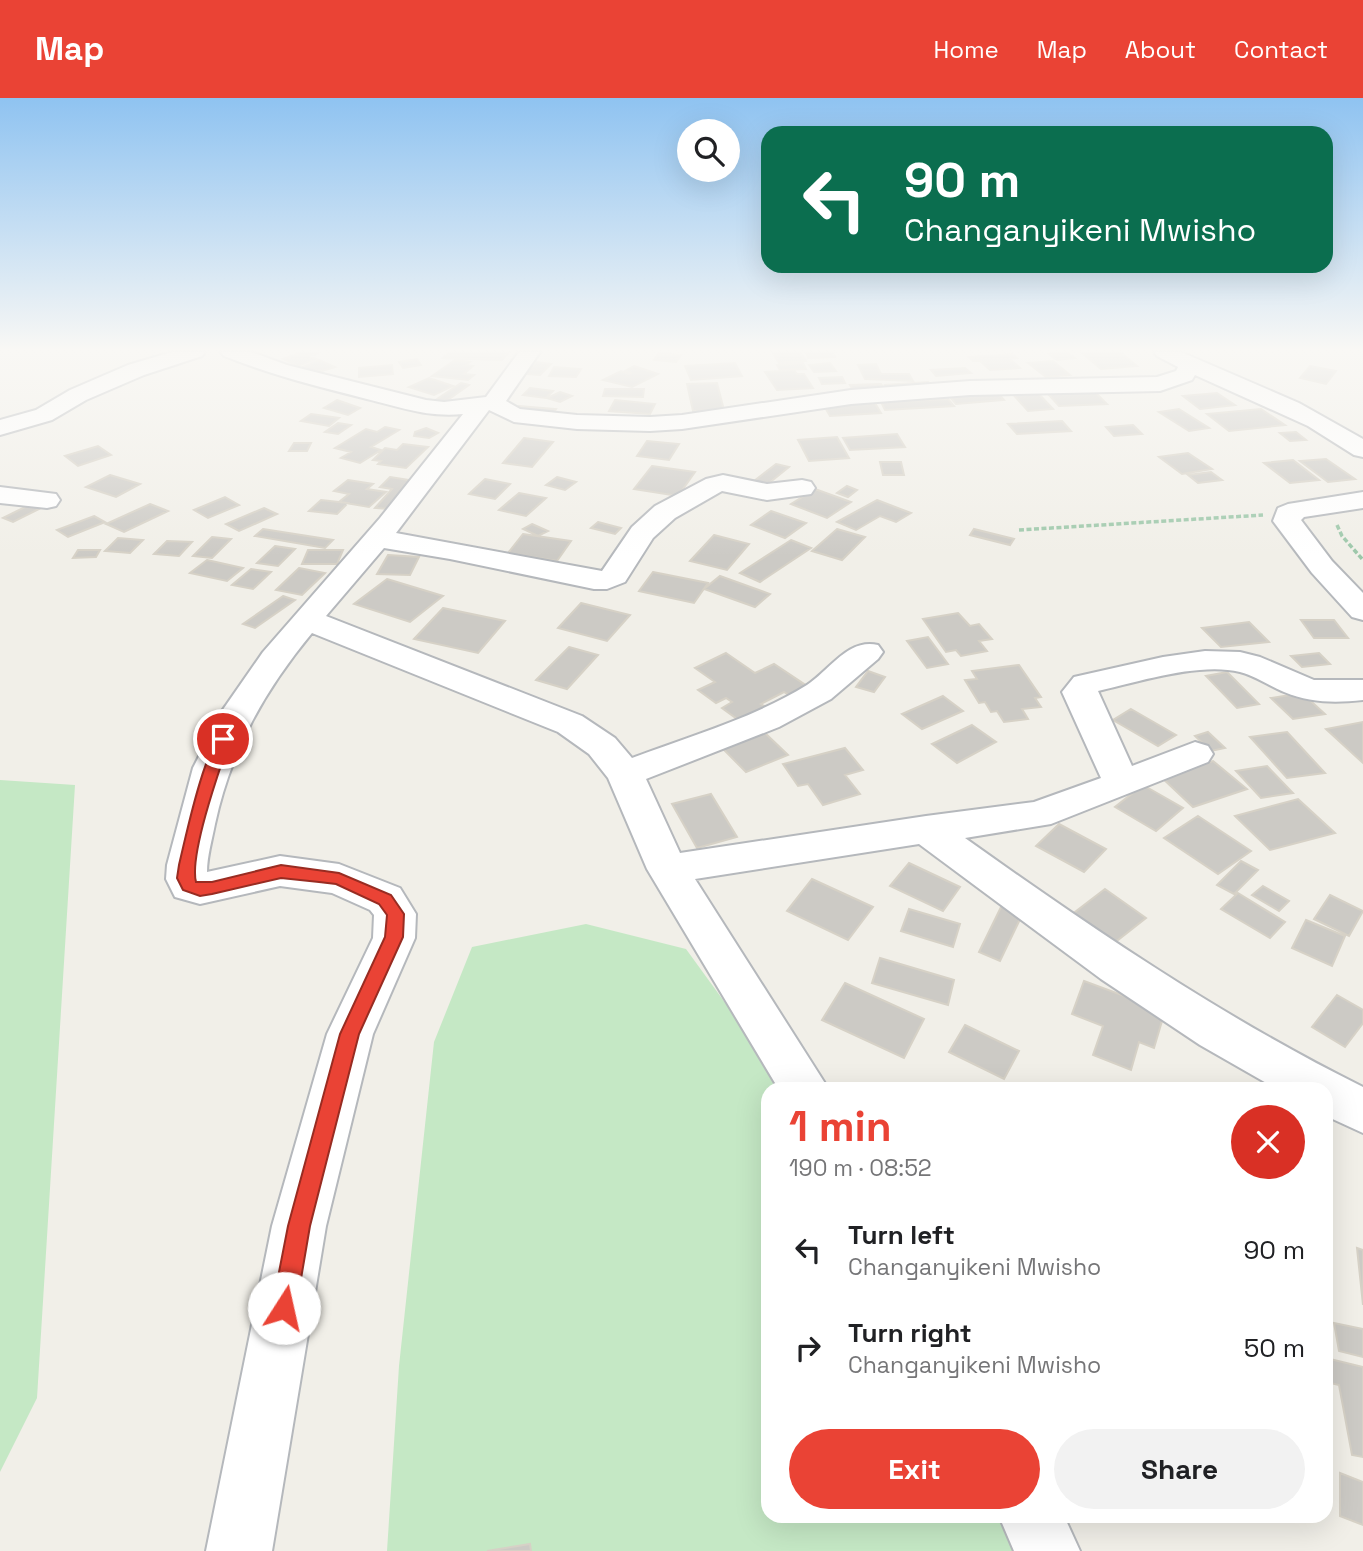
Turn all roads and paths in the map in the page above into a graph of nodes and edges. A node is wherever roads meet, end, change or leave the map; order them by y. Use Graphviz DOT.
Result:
graph roads {
  1 [pos="28,420"];
  2 [pos="474,420"];
  3 [pos="557,420"];
  4 [pos="691,420"];
  5 [pos="1313,420"];
  6 [pos="0,428"];
  7 [pos="1363,450"];
  8 [pos="802,488"];
  9 [pos="0,495"];
  10 [pos="47,500"];
  11 [pos="1356,502"];
  12 [pos="1288,514"];
  13 [pos="1019,530"];
  14 [pos="377,539"];
  15 [pos="1363,560"];
  16 [pos="1363,611"];
  17 [pos="307,620"];
  18 [pos="867,652"];
  19 [pos="1363,690"];
  20 [pos="1195,754"];
  21 [pos="625,774"];
  22 [pos="1122,784"];
  23 [pos="926,829"];
  24 [pos="667,869"];
  25 [pos="800,1082"];
  26 [pos="1307,1082"];
  27 [pos="1333,1096"];
  28 [pos="1363,1111"];
  29 [pos="1034,1523"];
  30 [pos="239,1551"];
  31 [pos="1047,1551"];
  1 -- 6 [label="street"];
  2 -- 14 [label="street"];
  3 -- 4 [label="street"];
  5 -- 7 [label="street"];
  8 -- 14 [label="street"];
  9 -- 10 [label="street"];
  11 -- 12 [label="street"];
  11 -- 15 [label="path"];
  12 -- 13 [label="path"];
  12 -- 16 [label="street"];
  14 -- 17 [label="street"];
  17 -- 21 [label="street"];
  17 -- 30 [label="street"];
  18 -- 21 [label="street"];
  19 -- 22 [label="street"];
  20 -- 22 [label="street"];
  21 -- 24 [label="street"];
  22 -- 23 [label="street"];
  23 -- 24 [label="street"];
  23 -- 26 [label="street"];
  24 -- 25 [label="street"];
  27 -- 28 [label="street"];
  29 -- 31 [label="street"];
}
